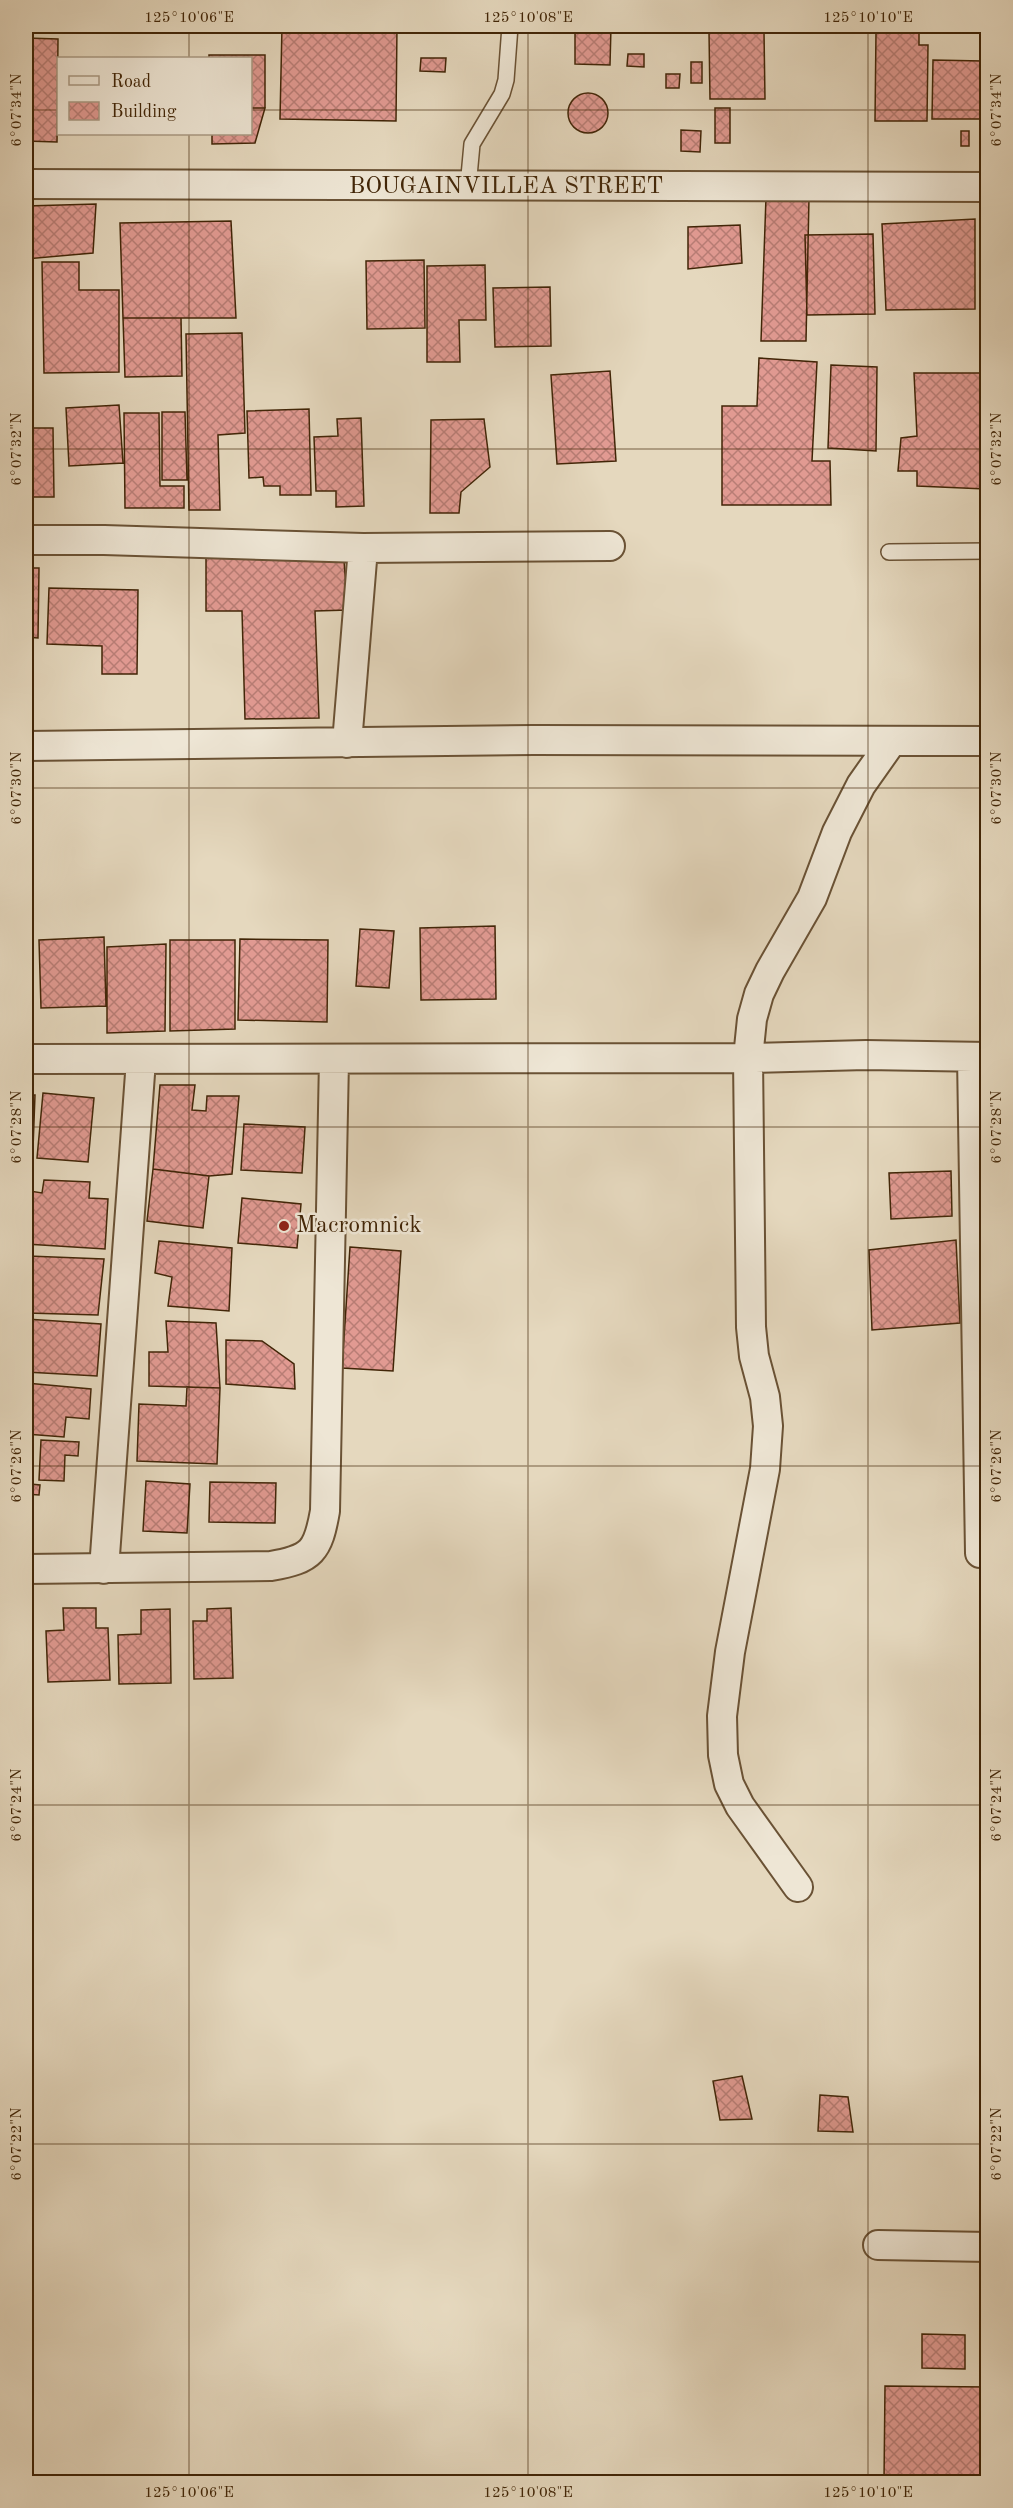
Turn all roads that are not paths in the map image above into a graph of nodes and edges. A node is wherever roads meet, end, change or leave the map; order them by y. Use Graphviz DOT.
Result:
graph roads {
  1 [pos="510,26"];
  2 [pos="26,184"];
  3 [pos="468,187"];
  4 [pos="987,187"];
  5 [pos="26,540"];
  6 [pos="609,546"];
  7 [pos="363,548"];
  8 [pos="987,551"];
  9 [pos="889,552"];
  10 [pos="892,741"];
  11 [pos="987,741"];
  12 [pos="347,743"];
  13 [pos="26,746"];
  14 [pos="980,1057"];
  15 [pos="748,1058"];
  16 [pos="26,1059"];
  17 [pos="141,1060"];
  18 [pos="334,1060"];
  19 [pos="980,1553"];
  20 [pos="26,1569"];
  21 [pos="104,1569"];
  22 [pos="798,1887"];
  23 [pos="878,2245"];
  24 [pos="987,2247"];
  1 -- 3 [label="lane"];
  2 -- 3 [label="street, BOUGAINVILLEA STREET"];
  3 -- 4 [label="street, BOUGAINVILLEA STREET"];
  5 -- 7 [label="street"];
  6 -- 7 [label="street"];
  7 -- 12 [label="street"];
  8 -- 9 [label="lane"];
  10 -- 11 [label="street"];
  10 -- 12 [label="street"];
  10 -- 15 [label="street"];
  12 -- 13 [label="street"];
  14 -- 15 [label="street"];
  14 -- 19 [label="street"];
  15 -- 18 [label="street"];
  15 -- 22 [label="street"];
  16 -- 17 [label="street"];
  17 -- 18 [label="street"];
  17 -- 21 [label="street"];
  18 -- 21 [label="street"];
  20 -- 21 [label="street"];
  23 -- 24 [label="street"];
}
